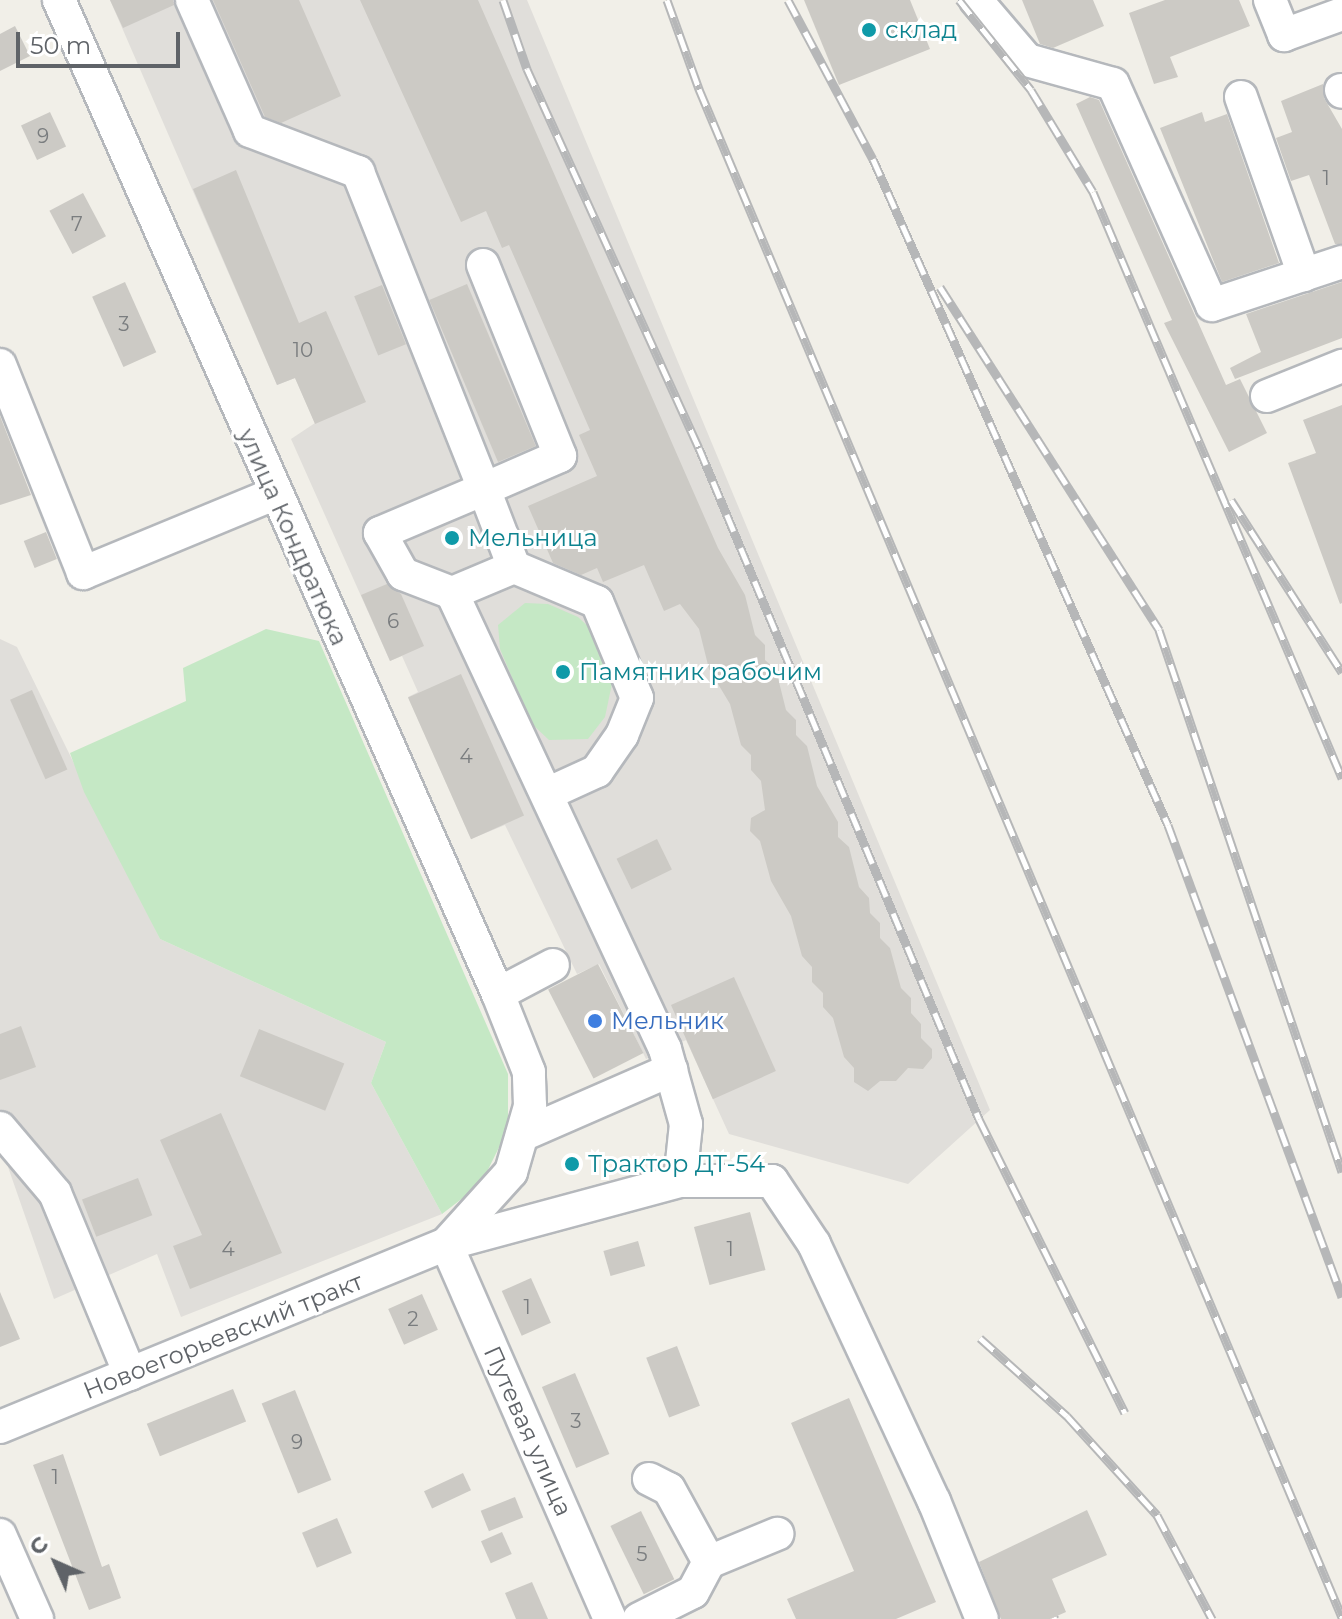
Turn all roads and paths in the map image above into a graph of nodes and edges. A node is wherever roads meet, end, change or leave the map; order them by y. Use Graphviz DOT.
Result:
graph roads {
  1 [pos="59,0"];
  2 [pos="192,0"];
  3 [pos="976,0"];
  4 [pos="1270,0"];
  5 [pos="1342,14"];
  6 [pos="1241,97"];
  7 [pos="1342,262"];
  8 [pos="483,265"];
  9 [pos="1304,275"];
  10 [pos="0,365"];
  11 [pos="1342,366"];
  12 [pos="1267,396"];
  13 [pos="484,489"];
  14 [pos="274,494"];
  15 [pos="514,567"];
  16 [pos="452,593"];
  17 [pos="549,793"];
  18 [pos="553,965"];
  19 [pos="498,994"];
  20 [pos="671,1070"];
  21 [pos="529,1072"];
  22 [pos="0,1128"];
  23 [pos="522,1135"];
  24 [pos="680,1181"];
  25 [pos="446,1244"];
  26 [pos="130,1374"];
  27 [pos="0,1427"];
  28 [pos="649,1479"];
  29 [pos="777,1534"];
  30 [pos="0,1535"];
  31 [pos="709,1562"];
  32 [pos="37,1619"];
  33 [pos="610,1619"];
  34 [pos="639,1619"];
  35 [pos="982,1619"];
  1 -- 14 [label="street, улица Кондратюка"];
  2 -- 13 [label="street"];
  3 -- 9 [label="street"];
  4 -- 5 [label="street"];
  6 -- 9 [label="street"];
  7 -- 9 [label="street"];
  8 -- 13 [label="street"];
  10 -- 14 [label="street"];
  11 -- 12 [label="street"];
  13 -- 15 [label="street"];
  13 -- 16 [label="street"];
  14 -- 19 [label="street, улица Кондратюка"];
  15 -- 16 [label="street"];
  15 -- 17 [label="street"];
  16 -- 17 [label="street"];
  17 -- 20 [label="street"];
  18 -- 19 [label="street"];
  19 -- 21 [label="street, улица Кондратюка"];
  20 -- 23 [label="street"];
  20 -- 24 [label="street"];
  21 -- 23 [label="street, Новоегорьевский тракт"];
  22 -- 26 [label="street"];
  23 -- 25 [label="street, Новоегорьевский тракт"];
  24 -- 25 [label="street, Новоегорьевский тракт"];
  24 -- 35 [label="street, Новоегорьевский тракт"];
  25 -- 26 [label="street, Новоегорьевский тракт"];
  25 -- 33 [label="street, Путевая улица"];
  26 -- 27 [label="street, Новоегорьевский тракт"];
  28 -- 31 [label="street"];
  29 -- 31 [label="street"];
  30 -- 32 [label="street"];
  31 -- 34 [label="street"];
}
